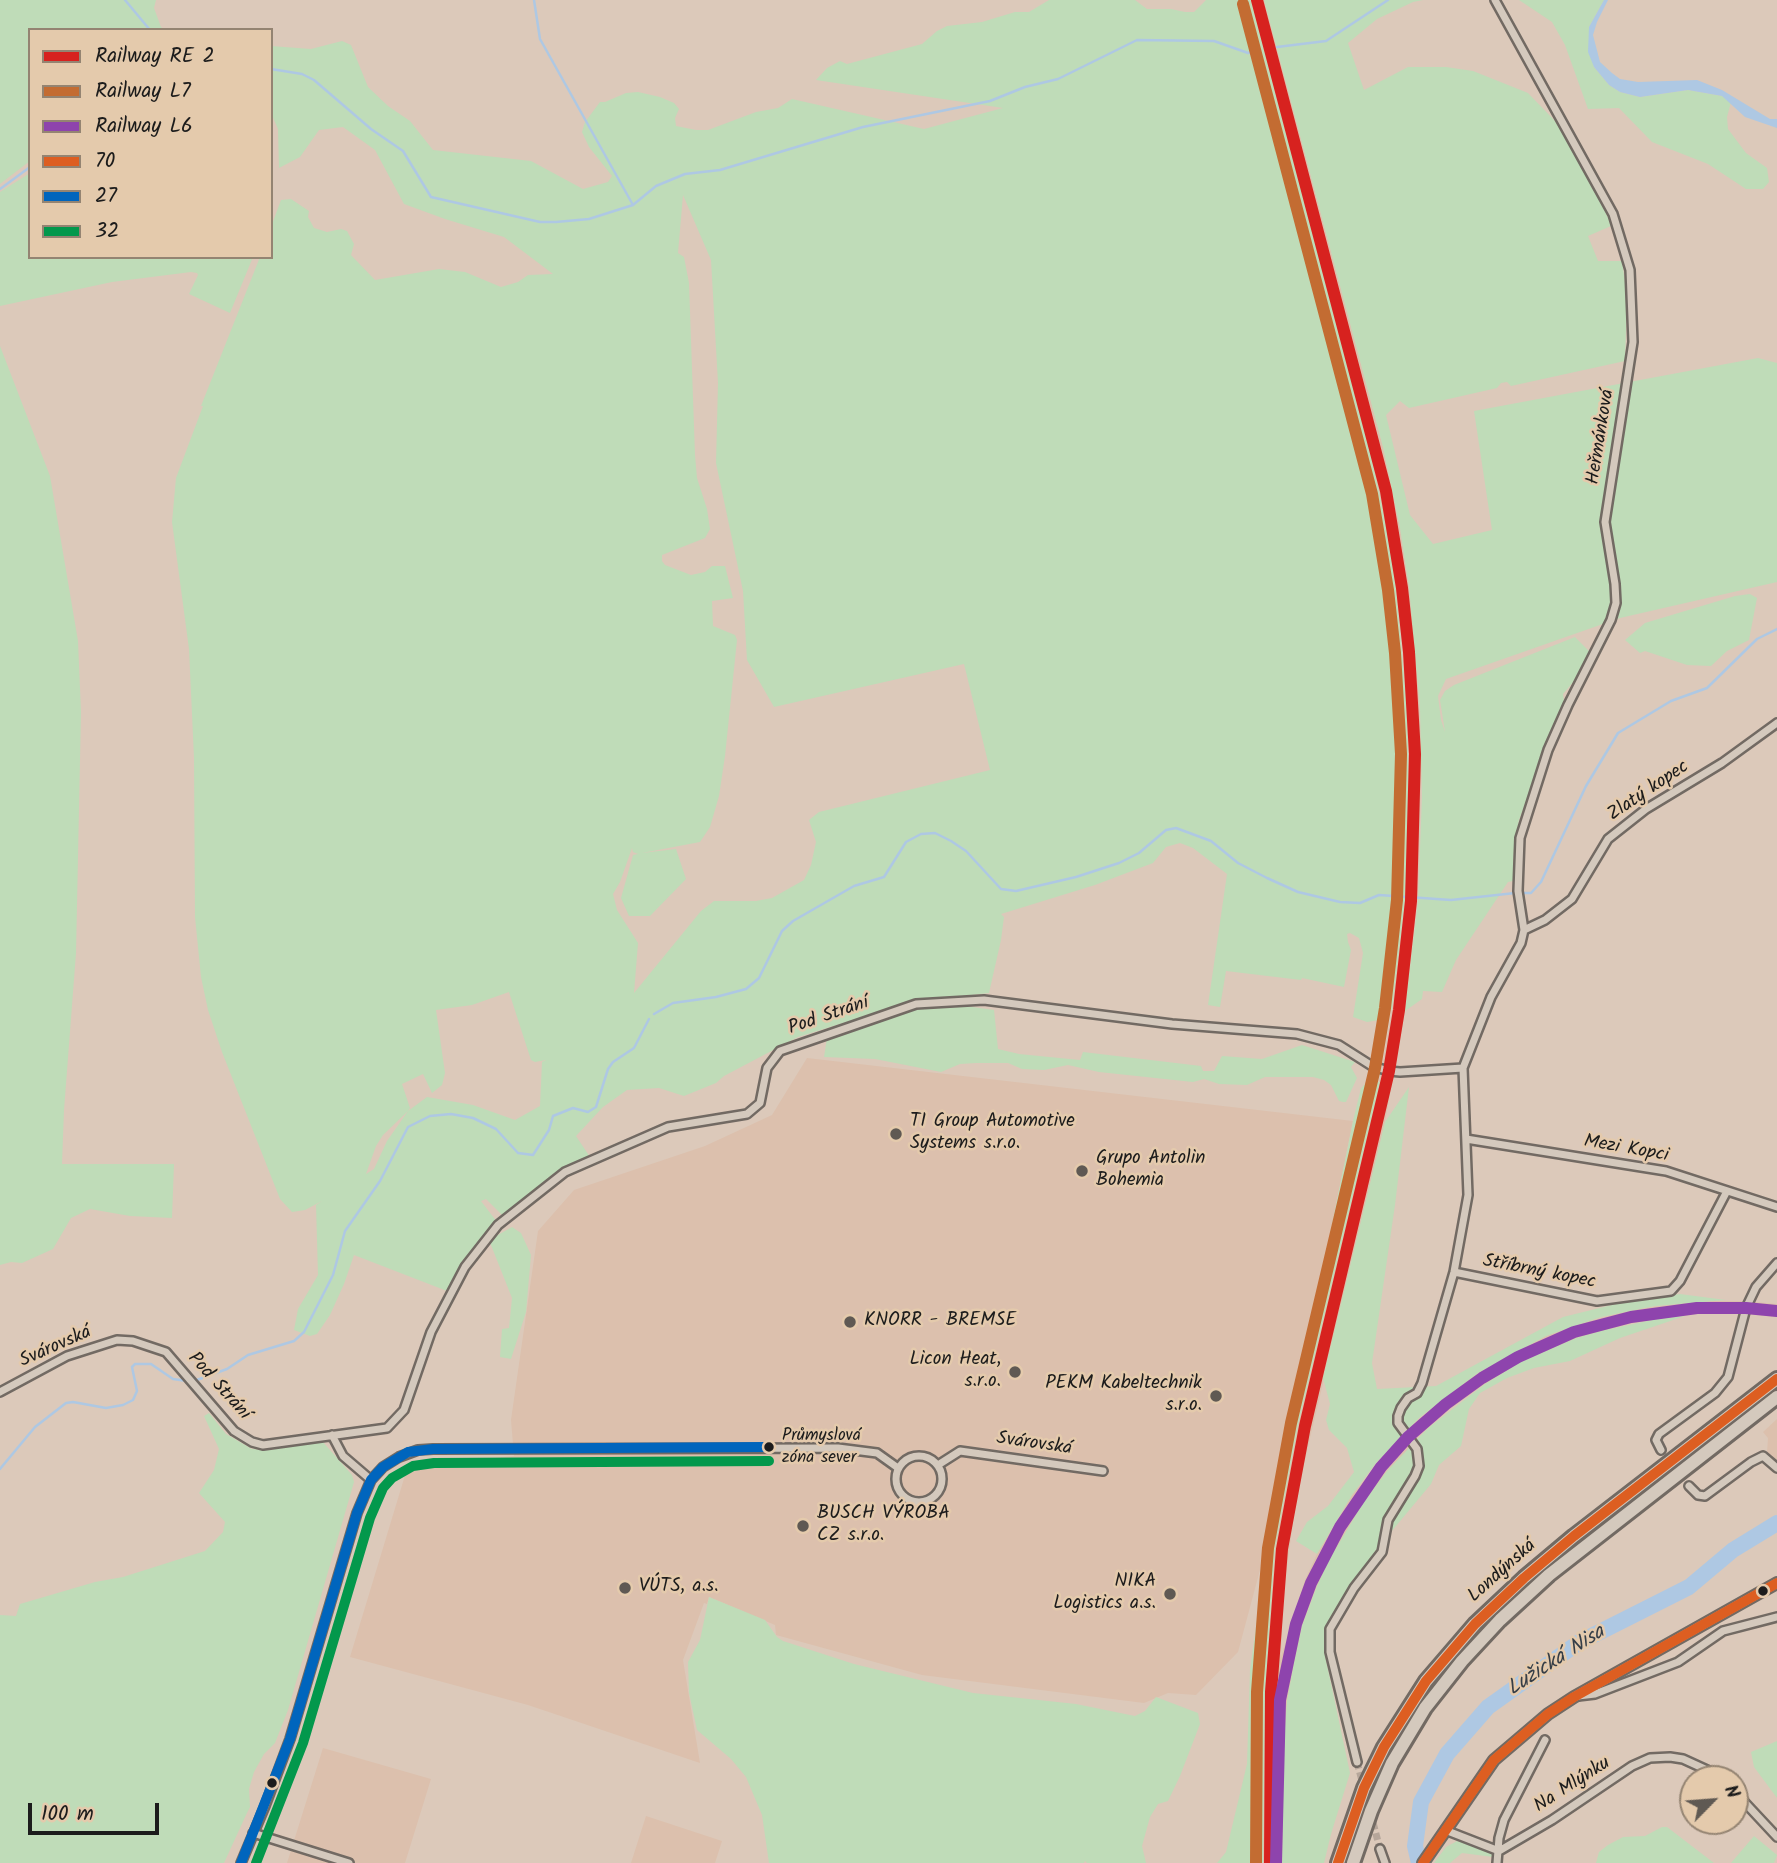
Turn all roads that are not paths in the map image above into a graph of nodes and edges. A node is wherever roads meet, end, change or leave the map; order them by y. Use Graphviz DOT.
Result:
graph roads {
  1 [pos="1495,0"];
  2 [pos="1777,723"];
  3 [pos="1524,930"];
  4 [pos="1463,1068"];
  5 [pos="1466,1139"];
  6 [pos="1727,1191"];
  7 [pos="1777,1207"];
  8 [pos="1777,1263"];
  9 [pos="1454,1272"];
  10 [pos="166,1352"];
  11 [pos="1777,1379"];
  12 [pos="0,1392"];
  13 [pos="1777,1397"];
  14 [pos="332,1435"];
  15 [pos="1661,1450"];
  16 [pos="938,1465"];
  17 [pos="898,1468"];
  18 [pos="1777,1468"];
  19 [pos="1103,1471"];
  20 [pos="372,1480"];
  21 [pos="1689,1486"];
  22 [pos="1777,1583"];
  23 [pos="1777,1617"];
  24 [pos="1574,1697"];
  25 [pos="1545,1740"];
  26 [pos="1357,1762"];
  27 [pos="1696,1765"];
  28 [pos="1749,1807"];
  29 [pos="1445,1830"];
  30 [pos="253,1833"];
  31 [pos="1777,1837"];
  32 [pos="1380,1849"];
  33 [pos="1499,1851"];
  34 [pos="241,1863"];
  35 [pos="349,1863"];
  36 [pos="1338,1863"];
  37 [pos="1353,1863"];
  38 [pos="1385,1863"];
  39 [pos="1423,1863"];
  40 [pos="1497,1863"];
  1 -- 3 [label="street, Heřmánková"];
  2 -- 3 [label="street, Zlatý kopec"];
  3 -- 4 [label="street, Stříbrný kopec"];
  4 -- 5 [label="street, Stříbrný kopec"];
  4 -- 14 [label="street, Pod Strání"];
  5 -- 6 [label="street, Mezi Kopci"];
  5 -- 9 [label="street, Stříbrný kopec"];
  6 -- 7 [label="street, Mezi Kopci"];
  6 -- 9 [label="street, Stříbrný kopec"];
  8 -- 15 [label="street"];
  9 -- 26 [label="street, Stříbrný kopec"];
  10 -- 12 [label="street, Svárovská"];
  10 -- 14 [label="street, Pod Strání"];
  11 -- 36 [label="highway, Londýnská"];
  13 -- 37 [label="highway, Londýnská"];
  14 -- 20 [label="street"];
  16 -- 17 [label="street"];
  16 -- 17 [label="street"];
  16 -- 19 [label="street, Svárovská"];
  17 -- 20 [label="street"];
  18 -- 21 [label="street"];
  20 -- 30 [label="street"];
  22 -- 24 [label="street"];
  23 -- 24 [label="street"];
  24 -- 29 [label="street"];
  25 -- 33 [label="street"];
  27 -- 33 [label="street, Na Mlýnku"];
  28 -- 31 [label="street"];
  29 -- 33 [label="street"];
  29 -- 39 [label="street"];
  30 -- 34 [label="street"];
  30 -- 35 [label="street"];
  32 -- 38 [label="street"];
  33 -- 40 [label="street"];
}
